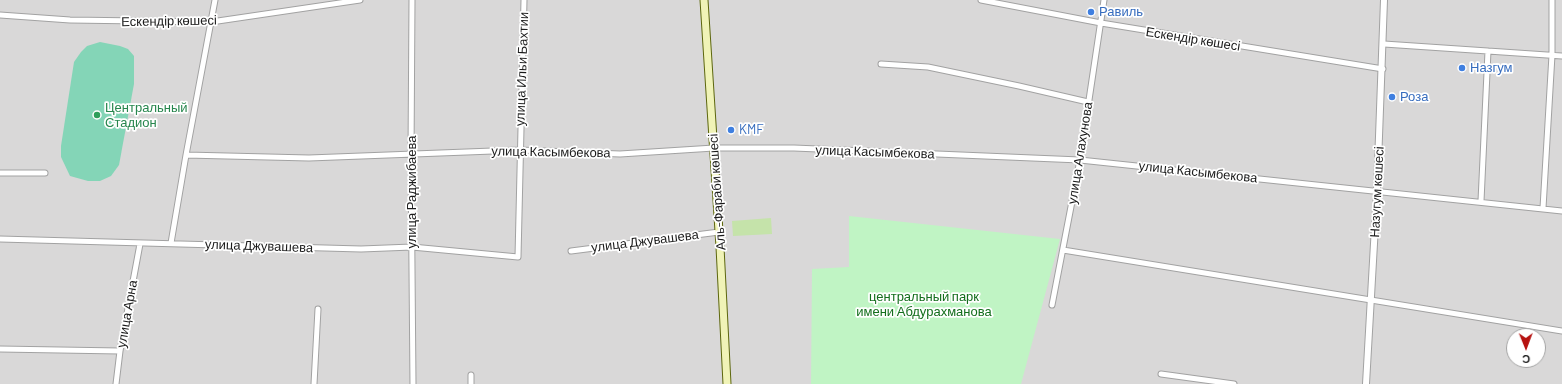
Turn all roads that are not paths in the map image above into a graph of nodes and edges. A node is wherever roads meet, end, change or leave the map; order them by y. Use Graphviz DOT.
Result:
graph roads {
  1 [pos="215,0"];
  2 [pos="360,0"];
  3 [pos="412,0"];
  4 [pos="524,0"];
  5 [pos="704,0"];
  6 [pos="981,0"];
  7 [pos="1104,0"];
  8 [pos="1384,0"];
  9 [pos="1552,0"];
  10 [pos="0,15"];
  11 [pos="211,22"];
  12 [pos="1101,23"];
  13 [pos="1384,44"];
  14 [pos="1488,51"];
  15 [pos="1552,55"];
  16 [pos="1562,56"];
  17 [pos="881,64"];
  18 [pos="1383,70"];
  19 [pos="1088,102"];
  20 [pos="714,148"];
  21 [pos="519,150"];
  22 [pos="411,154"];
  23 [pos="186,155"];
  24 [pos="1080,160"];
  25 [pos="45,173"];
  26 [pos="0,174"];
  27 [pos="1378,191"];
  28 [pos="1481,201"];
  29 [pos="1543,208"];
  30 [pos="1562,211"];
  31 [pos="719,232"];
  32 [pos="0,239"];
  33 [pos="171,243"];
  34 [pos="140,244"];
  35 [pos="412,247"];
  36 [pos="1063,250"];
  37 [pos="571,251"];
  38 [pos="518,258"];
  39 [pos="1372,299"];
  40 [pos="1052,305"];
  41 [pos="318,309"];
  42 [pos="1562,331"];
  43 [pos="0,348"];
  44 [pos="120,351"];
  45 [pos="1161,374"];
  46 [pos="470,375"];
  47 [pos="116,384"];
  48 [pos="314,384"];
  49 [pos="414,384"];
  50 [pos="471,384"];
  51 [pos="727,384"];
  52 [pos="1234,384"];
  53 [pos="1366,384"];
  1 -- 11 [label="street"];
  2 -- 11 [label="street, Ескендір көшесі"];
  3 -- 22 [label="street, улица Раджибаева"];
  4 -- 21 [label="street, улица Ильи Бахтии"];
  5 -- 20 [label="main road, Аль-Фараби көшесі"];
  6 -- 12 [label="street, Ескендір көшесі"];
  7 -- 12 [label="street, улица Алахунова"];
  8 -- 13 [label="street, Назугум көшесі"];
  9 -- 15 [label="street"];
  10 -- 11 [label="street, Ескендір көшесі"];
  11 -- 23 [label="street"];
  12 -- 18 [label="street, Ескендір көшесі"];
  12 -- 19 [label="street, улица Алахунова"];
  13 -- 14 [label="street"];
  13 -- 18 [label="street, Назугум көшесі"];
  14 -- 15 [label="street"];
  14 -- 28 [label="street"];
  15 -- 16 [label="street"];
  15 -- 29 [label="street"];
  17 -- 19 [label="street"];
  18 -- 27 [label="street, Назугум көшесі"];
  19 -- 24 [label="street, улица Алахунова"];
  20 -- 21 [label="street, улица Касымбекова"];
  20 -- 24 [label="street, улица Касымбекова"];
  20 -- 31 [label="main road, Аль-Фараби көшесі"];
  21 -- 22 [label="street, улица Касымбекова"];
  21 -- 38 [label="street, улица Ильи Бахтии"];
  22 -- 23 [label="street, улица Касымбекова"];
  22 -- 35 [label="street, улица Раджибаева"];
  23 -- 33 [label="street"];
  24 -- 27 [label="street, улица Касымбекова"];
  24 -- 36 [label="street, улица Алахунова"];
  25 -- 26 [label="street"];
  27 -- 28 [label="street, улица Касымбекова"];
  27 -- 39 [label="street, Назугум көшесі"];
  28 -- 29 [label="street, улица Касымбекова"];
  29 -- 30 [label="street, улица Касымбекова"];
  31 -- 37 [label="street, улица Джувашева"];
  31 -- 51 [label="main road, Аль-Фараби көшесі"];
  32 -- 34 [label="street, улица Джувашева"];
  33 -- 34 [label="street, улица Джувашева"];
  33 -- 35 [label="street, улица Джувашева"];
  34 -- 44 [label="street, улица Арна"];
  35 -- 38 [label="street, улица Джувашева"];
  35 -- 49 [label="street, улица Раджибаева"];
  36 -- 39 [label="street"];
  36 -- 40 [label="street, улица Алахунова"];
  39 -- 42 [label="street"];
  39 -- 53 [label="street, Назугум көшесі"];
  41 -- 48 [label="street"];
  43 -- 44 [label="street"];
  44 -- 47 [label="street, улица Арна"];
  45 -- 52 [label="street"];
  46 -- 50 [label="street"];
}
